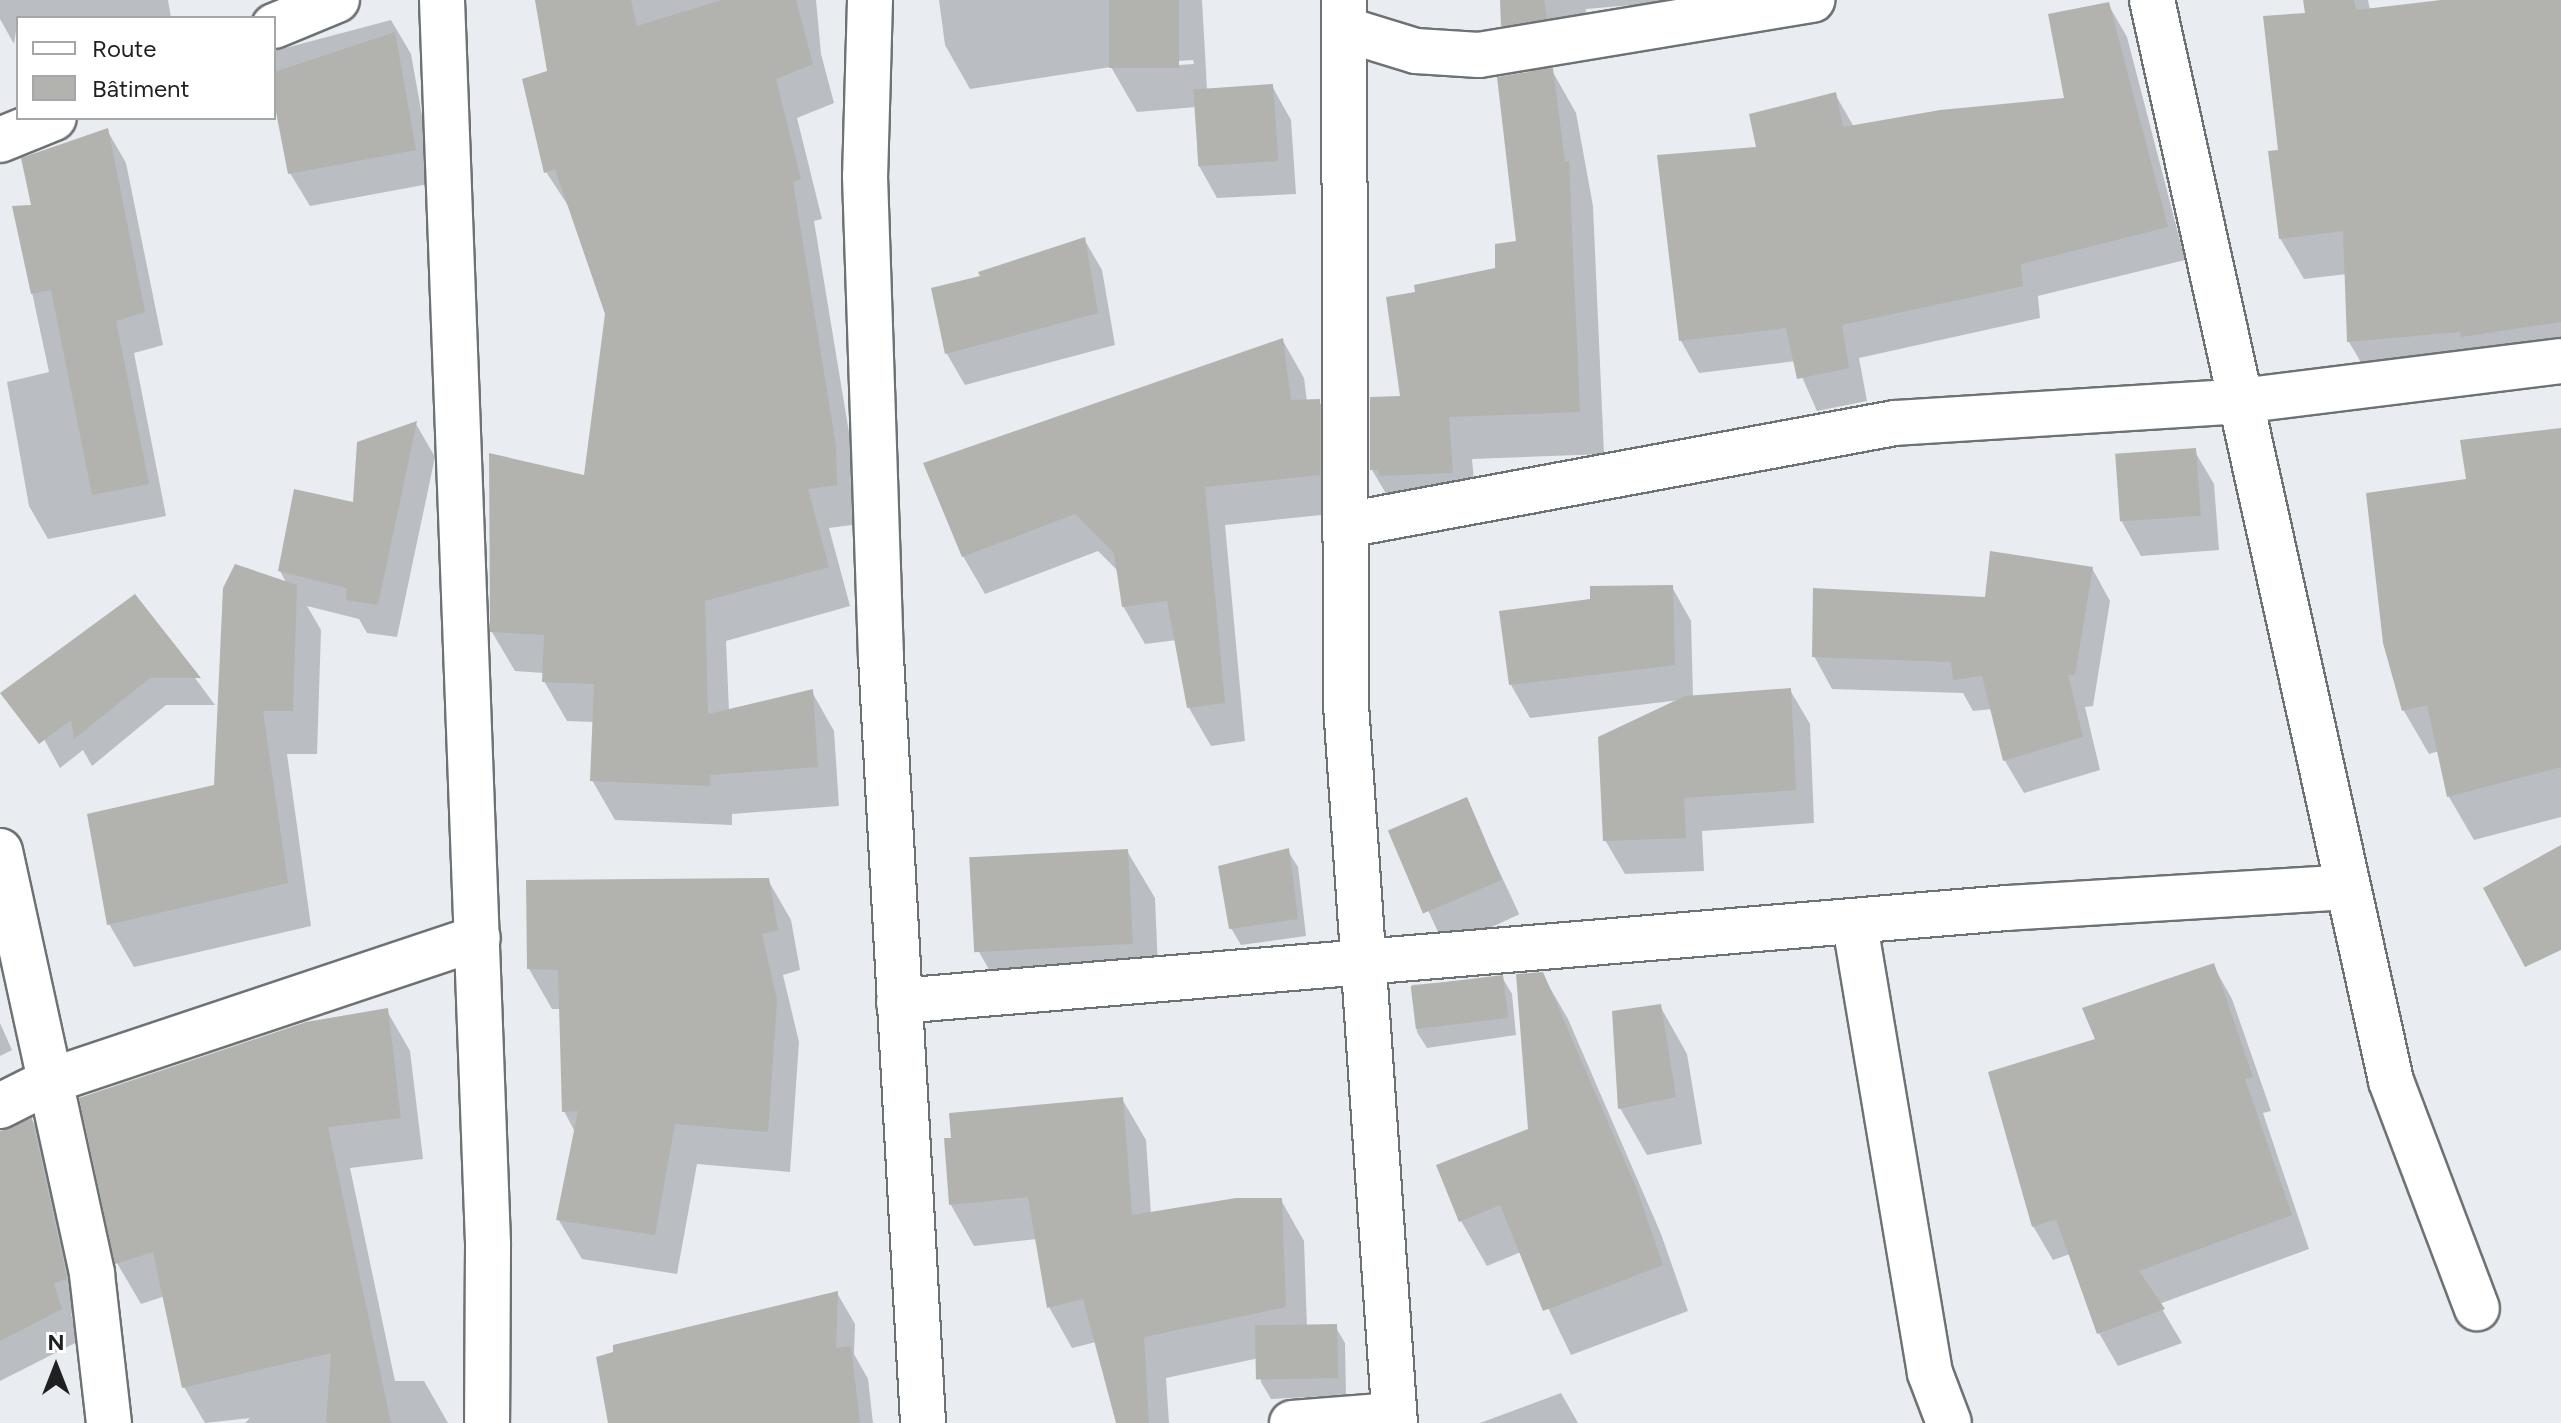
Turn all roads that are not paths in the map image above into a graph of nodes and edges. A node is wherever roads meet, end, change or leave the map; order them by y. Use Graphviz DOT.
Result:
graph roads {
  1 [pos="337,0"];
  2 [pos="442,0"];
  3 [pos="870,0"];
  4 [pos="1813,0"];
  5 [pos="2152,0"];
  6 [pos="1344,14"];
  7 [pos="276,25"];
  8 [pos="49,120"];
  9 [pos="0,140"];
  10 [pos="2561,361"];
  11 [pos="2240,401"];
  12 [pos="1346,525"];
  13 [pos="0,851"];
  14 [pos="2346,887"];
  15 [pos="1855,925"];
  16 [pos="478,938"];
  17 [pos="1365,959"];
  18 [pos="899,1001"];
  19 [pos="50,1081"];
  20 [pos="0,1106"];
  21 [pos="2477,1308"];
  22 [pos="1395,1419"];
  23 [pos="109,1423"];
  24 [pos="487,1423"];
  25 [pos="923,1423"];
  26 [pos="1292,1423"];
  27 [pos="1949,1423"];
  1 -- 7 [label="street"];
  2 -- 16 [label="street"];
  3 -- 18 [label="street"];
  4 -- 6 [label="street"];
  5 -- 11 [label="street"];
  6 -- 12 [label="street"];
  8 -- 9 [label="street"];
  10 -- 11 [label="street"];
  11 -- 12 [label="street"];
  11 -- 14 [label="street"];
  12 -- 17 [label="street"];
  13 -- 19 [label="street"];
  14 -- 15 [label="street"];
  14 -- 21 [label="street"];
  15 -- 17 [label="street"];
  15 -- 27 [label="street"];
  16 -- 19 [label="street"];
  16 -- 24 [label="street"];
  17 -- 18 [label="street"];
  17 -- 22 [label="street"];
  18 -- 25 [label="street"];
  19 -- 20 [label="street"];
  19 -- 23 [label="street"];
  22 -- 26 [label="street"];
}
